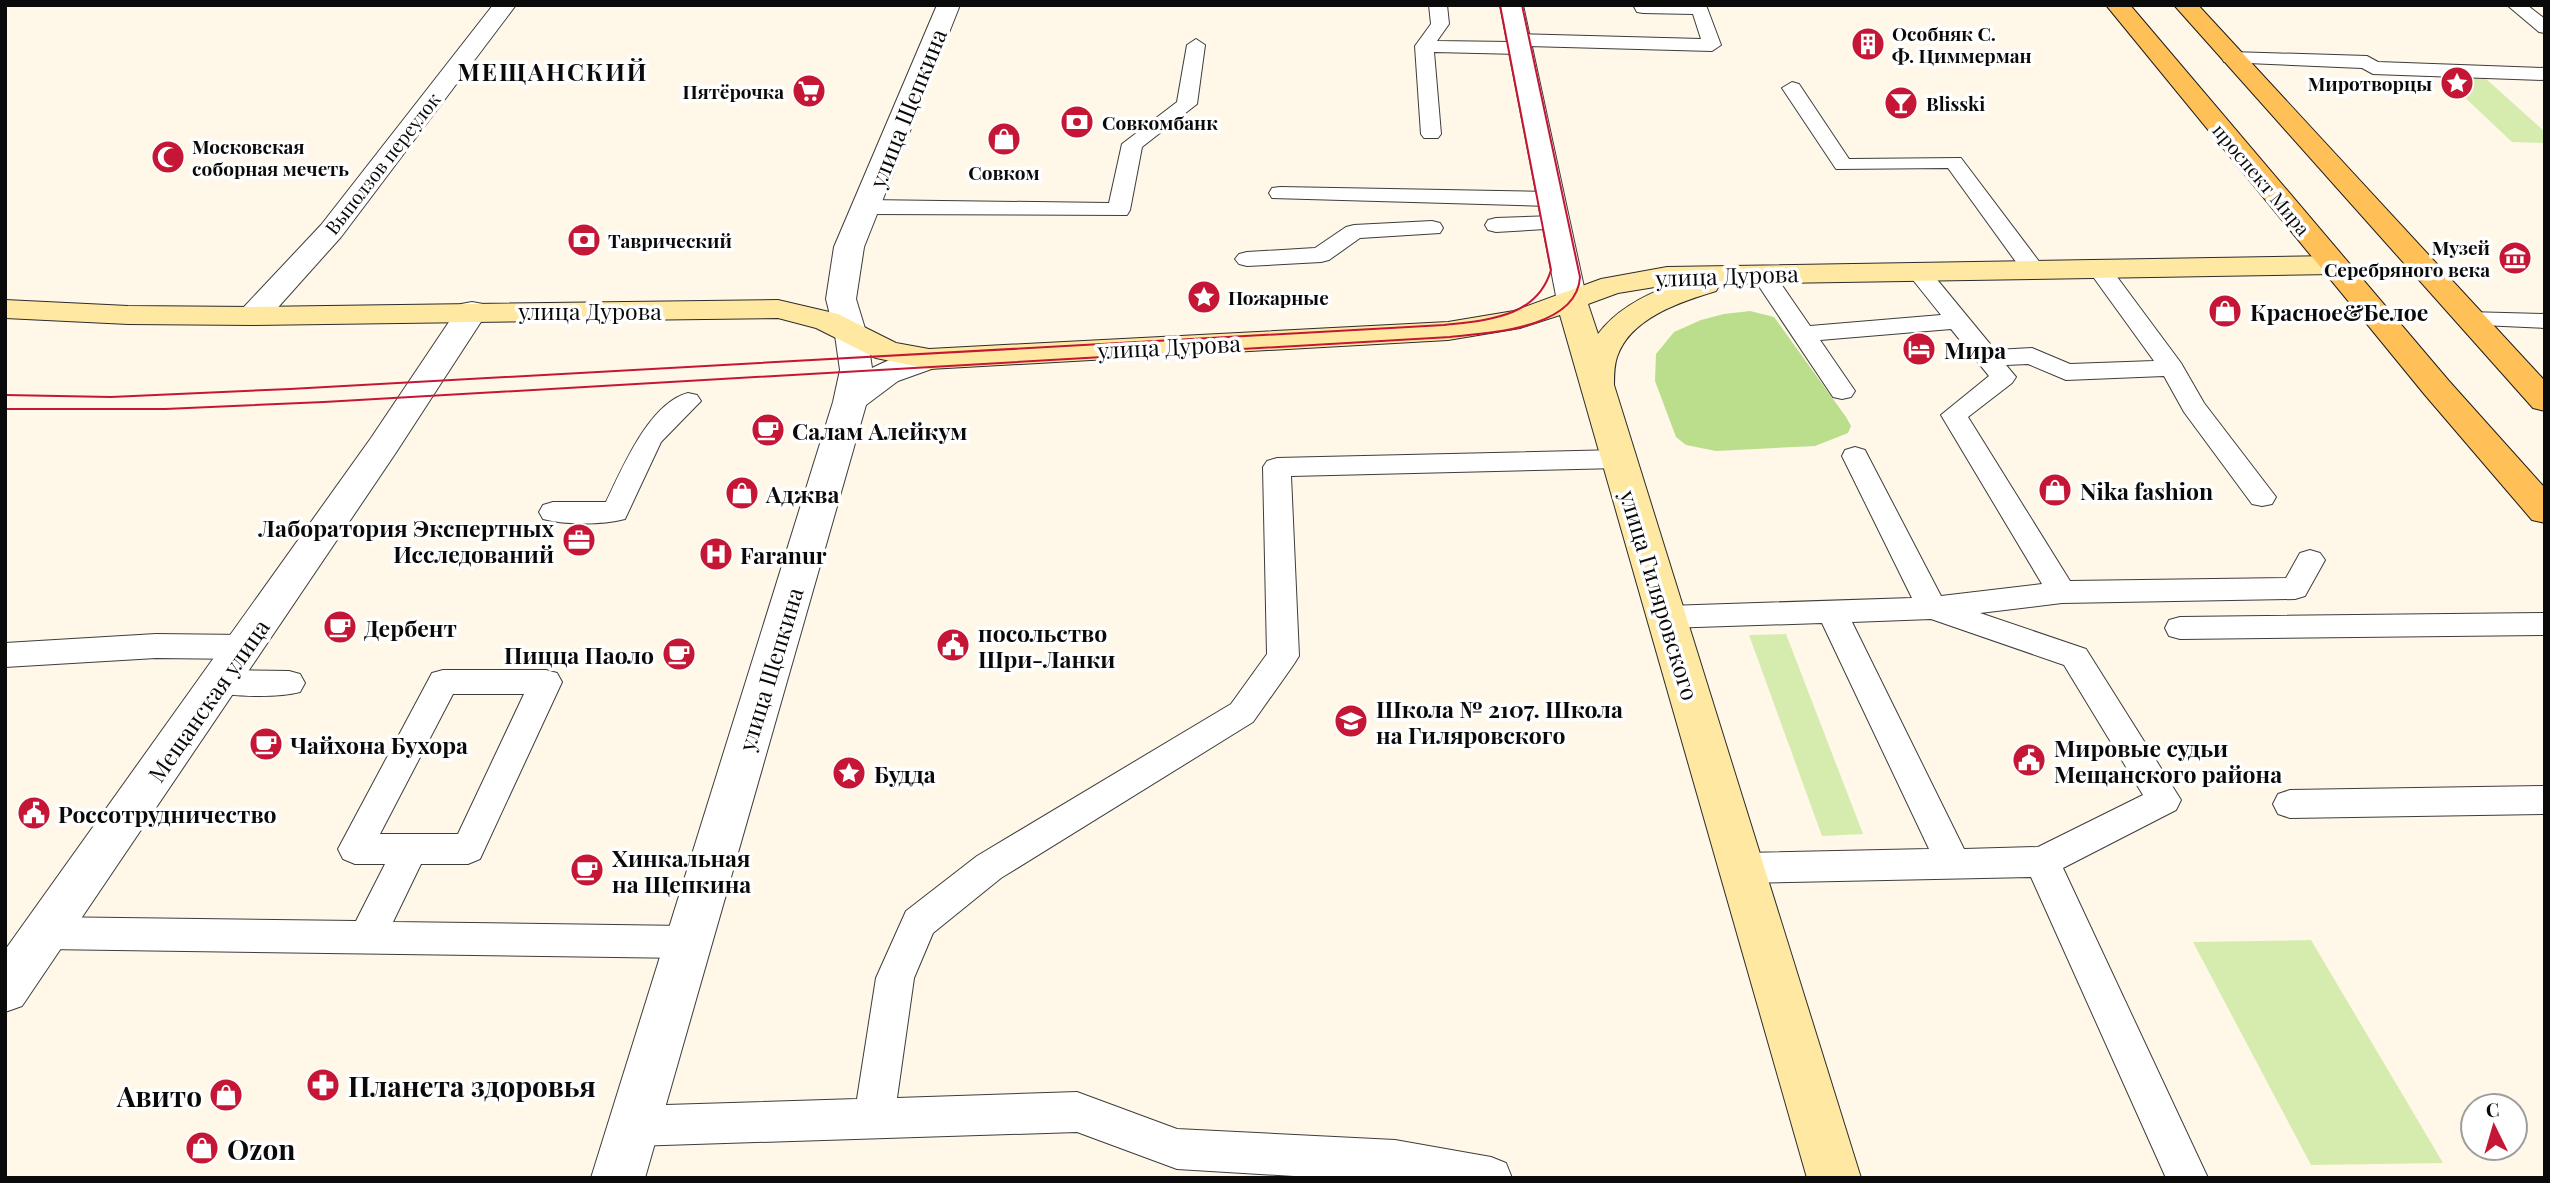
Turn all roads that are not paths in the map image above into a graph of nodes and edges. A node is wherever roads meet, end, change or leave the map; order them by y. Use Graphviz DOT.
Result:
graph roads {
  1 [pos="505,5"];
  2 [pos="949,5"];
  3 [pos="1438,5"];
  4 [pos="1511,5"];
  5 [pos="1642,5"];
  6 [pos="2117,5"];
  7 [pos="2185,5"];
  8 [pos="2516,5"];
  9 [pos="2545,28"];
  10 [pos="1519,44"];
  11 [pos="1196,45"];
  12 [pos="1424,46"];
  13 [pos="2231,58"];
  14 [pos="2545,74"];
  15 [pos="1792,88"];
  16 [pos="1431,134"];
  17 [pos="1280,193"];
  18 [pos="866,206"];
  19 [pos="1552,211"];
  20 [pos="1496,225"];
  21 [pos="1432,228"];
  22 [pos="1247,259"];
  23 [pos="2333,265"];
  24 [pos="2098,267"];
  25 [pos="2032,268"];
  26 [pos="1917,270"];
  27 [pos="1762,273"];
  28 [pos="1572,301"];
  29 [pos="5,309"];
  30 [pos="472,311"];
  31 [pos="253,316"];
  32 [pos="2468,319"];
  33 [pos="1958,321"];
  34 [pos="2545,321"];
  35 [pos="1804,334"];
  36 [pos="851,335"];
  37 [pos="1988,358"];
  38 [pos="929,359"];
  39 [pos="2172,368"];
  40 [pos="1597,385"];
  41 [pos="852,389"];
  42 [pos="1842,391"];
  43 [pos="688,401"];
  44 [pos="2545,401"];
  45 [pos="1855,456"];
  46 [pos="1619,458"];
  47 [pos="2262,497"];
  48 [pos="2545,511"];
  49 [pos="553,512"];
  50 [pos="2310,560"];
  51 [pos="2062,592"];
  52 [pos="1932,608"];
  53 [pos="1832,611"];
  54 [pos="1667,617"];
  55 [pos="2545,624"];
  56 [pos="2180,628"];
  57 [pos="244,646"];
  58 [pos="5,655"];
  59 [pos="220,682"];
  60 [pos="289,682"];
  61 [pos="2545,800"];
  62 [pos="2290,804"];
  63 [pos="411,848"];
  64 [pos="2042,862"];
  65 [pos="1954,864"];
  66 [pos="1742,868"];
  67 [pos="45,933"];
  68 [pos="366,938"];
  69 [pos="686,942"];
  70 [pos="5,990"];
  71 [pos="874,1118"];
  72 [pos="633,1126"];
  73 [pos="618,1178"];
  74 [pos="1491,1178"];
  75 [pos="1834,1178"];
  76 [pos="2187,1178"];
  1 -- 31 [label="street, Выползов переулок"];
  2 -- 18 [label="street, улица Щепкина"];
  3 -- 12 [label="lane"];
  4 -- 10 [label="street, улица Гиляровского"];
  5 -- 10 [label="lane"];
  6 -- 23 [label="main road, проспект Мира"];
  7 -- 13 [label="main road"];
  8 -- 9 [label="lane"];
  10 -- 12 [label="lane"];
  10 -- 19 [label="street, улица Гиляровского"];
  11 -- 18 [label="lane"];
  12 -- 16 [label="lane"];
  13 -- 14 [label="lane"];
  13 -- 32 [label="main road"];
  15 -- 25 [label="lane"];
  17 -- 19 [label="lane"];
  18 -- 36 [label="street, улица Щепкина"];
  19 -- 20 [label="lane"];
  19 -- 28 [label="street, улица Гиляровского"];
  21 -- 22 [label="lane"];
  23 -- 24 [label="main road, улица Дурова"];
  23 -- 48 [label="main road, проспект Мира"];
  24 -- 25 [label="main road, улица Дурова"];
  24 -- 39 [label="lane"];
  25 -- 26 [label="main road, улица Дурова"];
  26 -- 27 [label="main road, улица Дурова"];
  26 -- 33 [label="lane"];
  27 -- 28 [label="main road, улица Дурова"];
  27 -- 35 [label="lane"];
  27 -- 40 [label="main road"];
  28 -- 38 [label="main road, улица Дурова"];
  28 -- 40 [label="main road, улица Гиляровского"];
  29 -- 31 [label="main road, улица Дурова"];
  30 -- 31 [label="main road, улица Дурова"];
  30 -- 36 [label="main road, улица Дурова"];
  30 -- 57 [label="street, Мещанская улица"];
  32 -- 34 [label="lane"];
  32 -- 44 [label="main road"];
  33 -- 35 [label="lane"];
  33 -- 37 [label="lane"];
  35 -- 42 [label="lane"];
  36 -- 38 [label="main road, улица Дурова"];
  36 -- 41 [label="street, улица Щепкина"];
  37 -- 39 [label="lane"];
  37 -- 51 [label="lane"];
  38 -- 41 [label="street"];
  39 -- 47 [label="lane"];
  40 -- 46 [label="main road, улица Гиляровского"];
  41 -- 69 [label="street, улица Щепкина"];
  43 -- 49 [label="lane"];
  45 -- 52 [label="lane"];
  46 -- 54 [label="main road, улица Гиляровского"];
  46 -- 71 [label="lane"];
  50 -- 51 [label="lane"];
  51 -- 52 [label="lane"];
  52 -- 53 [label="lane"];
  52 -- 64 [label="lane"];
  53 -- 54 [label="lane"];
  53 -- 65 [label="lane"];
  54 -- 66 [label="main road, улица Гиляровского"];
  55 -- 56 [label="lane"];
  57 -- 58 [label="lane"];
  57 -- 59 [label="street, Мещанская улица"];
  59 -- 60 [label="lane"];
  59 -- 67 [label="street, Мещанская улица"];
  61 -- 62 [label="lane"];
  63 -- 63 [label="lane"];
  63 -- 68 [label="lane"];
  64 -- 65 [label="lane"];
  64 -- 76 [label="lane"];
  65 -- 66 [label="lane"];
  66 -- 75 [label="main road, улица Гиляровского"];
  67 -- 68 [label="lane"];
  67 -- 70 [label="street, Мещанская улица"];
  68 -- 69 [label="lane"];
  69 -- 72 [label="street, улица Щепкина"];
  71 -- 72 [label="lane"];
  71 -- 74 [label="lane"];
  72 -- 73 [label="street, улица Щепкина"];
}
